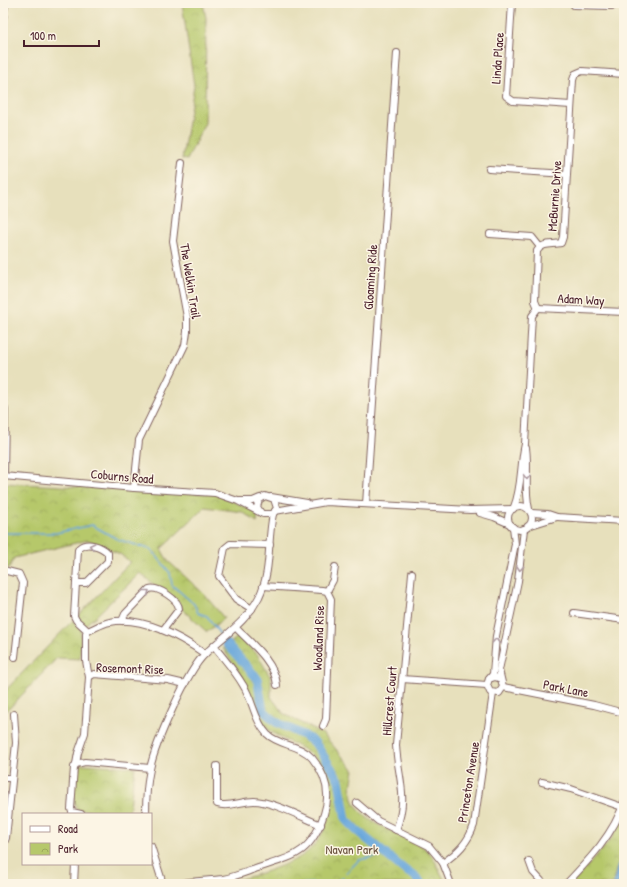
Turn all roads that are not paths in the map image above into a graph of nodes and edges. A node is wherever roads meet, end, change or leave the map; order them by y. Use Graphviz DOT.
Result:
graph roads {
  1 [pos="5,3"];
  2 [pos="512,3"];
  3 [pos="624,3"];
  4 [pos="574,5"];
  5 [pos="3,19"];
  6 [pos="397,53"];
  7 [pos="624,74"];
  8 [pos="571,104"];
  9 [pos="182,163"];
  10 [pos="489,169"];
  11 [pos="567,174"];
  12 [pos="490,234"];
  13 [pos="540,247"];
  14 [pos="538,308"];
  15 [pos="624,312"];
  16 [pos="3,400"];
  17 [pos="525,444"];
  18 [pos="3,476"];
  19 [pos="134,488"];
  20 [pos="271,496"];
  21 [pos="262,497"];
  22 [pos="238,501"];
  23 [pos="313,503"];
  24 [pos="366,504"];
  25 [pos="513,508"];
  26 [pos="470,510"];
  27 [pos="530,511"];
  28 [pos="274,512"];
  29 [pos="262,514"];
  30 [pos="558,517"];
  31 [pos="624,522"];
  32 [pos="512,526"];
  33 [pos="526,528"];
  34 [pos="269,530"];
  35 [pos="270,545"];
  36 [pos="335,567"];
  37 [pos="3,570"];
  38 [pos="412,573"];
  39 [pos="77,583"];
  40 [pos="263,586"];
  41 [pos="327,591"];
  42 [pos="252,609"];
  43 [pos="574,613"];
  44 [pos="624,620"];
  45 [pos="122,621"];
  46 [pos="236,628"];
  47 [pos="163,630"];
  48 [pos="88,631"];
  49 [pos="214,646"];
  50 [pos="205,654"];
  51 [pos="15,657"];
  52 [pos="89,677"];
  53 [pos="402,679"];
  54 [pos="489,679"];
  55 [pos="501,679"];
  56 [pos="185,684"];
  57 [pos="277,684"];
  58 [pos="487,686"];
  59 [pos="503,687"];
  60 [pos="493,693"];
  61 [pos="624,713"];
  62 [pos="14,714"];
  63 [pos="323,726"];
  64 [pos="76,764"];
  65 [pos="217,766"];
  66 [pos="150,768"];
  67 [pos="3,778"];
  68 [pos="12,778"];
  69 [pos="542,782"];
  70 [pos="356,803"];
  71 [pos="623,804"];
  72 [pos="72,813"];
  73 [pos="146,813"];
  74 [pos="321,825"];
  75 [pos="396,830"];
  76 [pos="3,845"];
  77 [pos="152,849"];
  78 [pos="3,854"];
  79 [pos="528,861"];
  80 [pos="443,863"];
  81 [pos="3,865"];
  82 [pos="76,865"];
  83 [pos="74,884"];
  84 [pos="163,884"];
  85 [pos="178,884"];
  86 [pos="451,884"];
  87 [pos="544,884"];
  88 [pos="566,884"];
  1 -- 5 [label="street"];
  2 -- 8 [label="street, Linda Place"];
  3 -- 4 [label="street"];
  6 -- 24 [label="street, Gloaming Ride"];
  7 -- 8 [label="street, McBurnie Drive"];
  8 -- 11 [label="street, McBurnie Drive"];
  9 -- 19 [label="street, The Welkin Trail"];
  10 -- 11 [label="street"];
  11 -- 13 [label="street, McBurnie Drive"];
  12 -- 13 [label="street"];
  13 -- 14 [label="street, McBurnie Drive"];
  14 -- 15 [label="street, Adam Way"];
  14 -- 17 [label="street, McBurnie Drive"];
  16 -- 18 [label="street"];
  17 -- 25 [label="street, McBurnie Drive"];
  17 -- 27 [label="street, McBurnie Drive, one-way"];
  18 -- 19 [label="street, Coburns Road"];
  19 -- 22 [label="street, Coburns Road"];
  20 -- 21 [label="street"];
  20 -- 23 [label="street"];
  20 -- 28 [label="street"];
  21 -- 22 [label="street, Coburns Road"];
  21 -- 29 [label="street"];
  22 -- 29 [label="street, Coburns Road"];
  23 -- 24 [label="street"];
  23 -- 28 [label="street"];
  24 -- 26 [label="street"];
  25 -- 26 [label="street"];
  25 -- 27 [label="street"];
  25 -- 32 [label="street"];
  26 -- 32 [label="street"];
  27 -- 30 [label="street"];
  27 -- 33 [label="street"];
  28 -- 29 [label="street"];
  28 -- 34 [label="street"];
  29 -- 34 [label="street"];
  30 -- 31 [label="street"];
  30 -- 33 [label="street"];
  32 -- 33 [label="street"];
  54 -- 32 [label="street, one-way"];
  33 -- 55 [label="street, one-way"];
  34 -- 35 [label="street"];
  35 -- 40 [label="street"];
  35 -- 42 [label="street"];
  36 -- 41 [label="street"];
  37 -- 51 [label="street"];
  38 -- 53 [label="street, Hillcrest Court"];
  39 -- 39 [label="street, one-way"];
  39 -- 48 [label="street"];
  40 -- 41 [label="street, Woodland Rise"];
  40 -- 42 [label="street"];
  41 -- 63 [label="street, Woodland Rise"];
  42 -- 46 [label="street"];
  43 -- 44 [label="street"];
  45 -- 47 [label="street"];
  45 -- 47 [label="street, one-way"];
  45 -- 48 [label="street"];
  46 -- 49 [label="street"];
  46 -- 57 [label="street"];
  47 -- 50 [label="street"];
  48 -- 52 [label="street"];
  49 -- 50 [label="street"];
  49 -- 74 [label="street"];
  50 -- 56 [label="street"];
  52 -- 56 [label="street, Rosemont Rise"];
  52 -- 64 [label="street, Rosemont Rise"];
  53 -- 58 [label="street"];
  53 -- 75 [label="street, Hillcrest Court"];
  54 -- 55 [label="street"];
  54 -- 58 [label="street"];
  55 -- 59 [label="street"];
  56 -- 66 [label="street"];
  58 -- 60 [label="street"];
  59 -- 60 [label="street"];
  59 -- 61 [label="street, Park Lane"];
  60 -- 80 [label="street, Princeton Avenue"];
  62 -- 68 [label="street"];
  64 -- 66 [label="street"];
  64 -- 72 [label="street, Rosemont Rise"];
  65 -- 74 [label="street"];
  66 -- 73 [label="street"];
  67 -- 68 [label="street"];
  68 -- 76 [label="street"];
  69 -- 71 [label="street"];
  70 -- 75 [label="street"];
  71 -- 88 [label="street"];
  74 -- 85 [label="street"];
  75 -- 80 [label="street"];
  77 -- 84 [label="street"];
  78 -- 81 [label="street"];
  79 -- 87 [label="street"];
  80 -- 86 [label="street"];
  82 -- 83 [label="street"];
}
